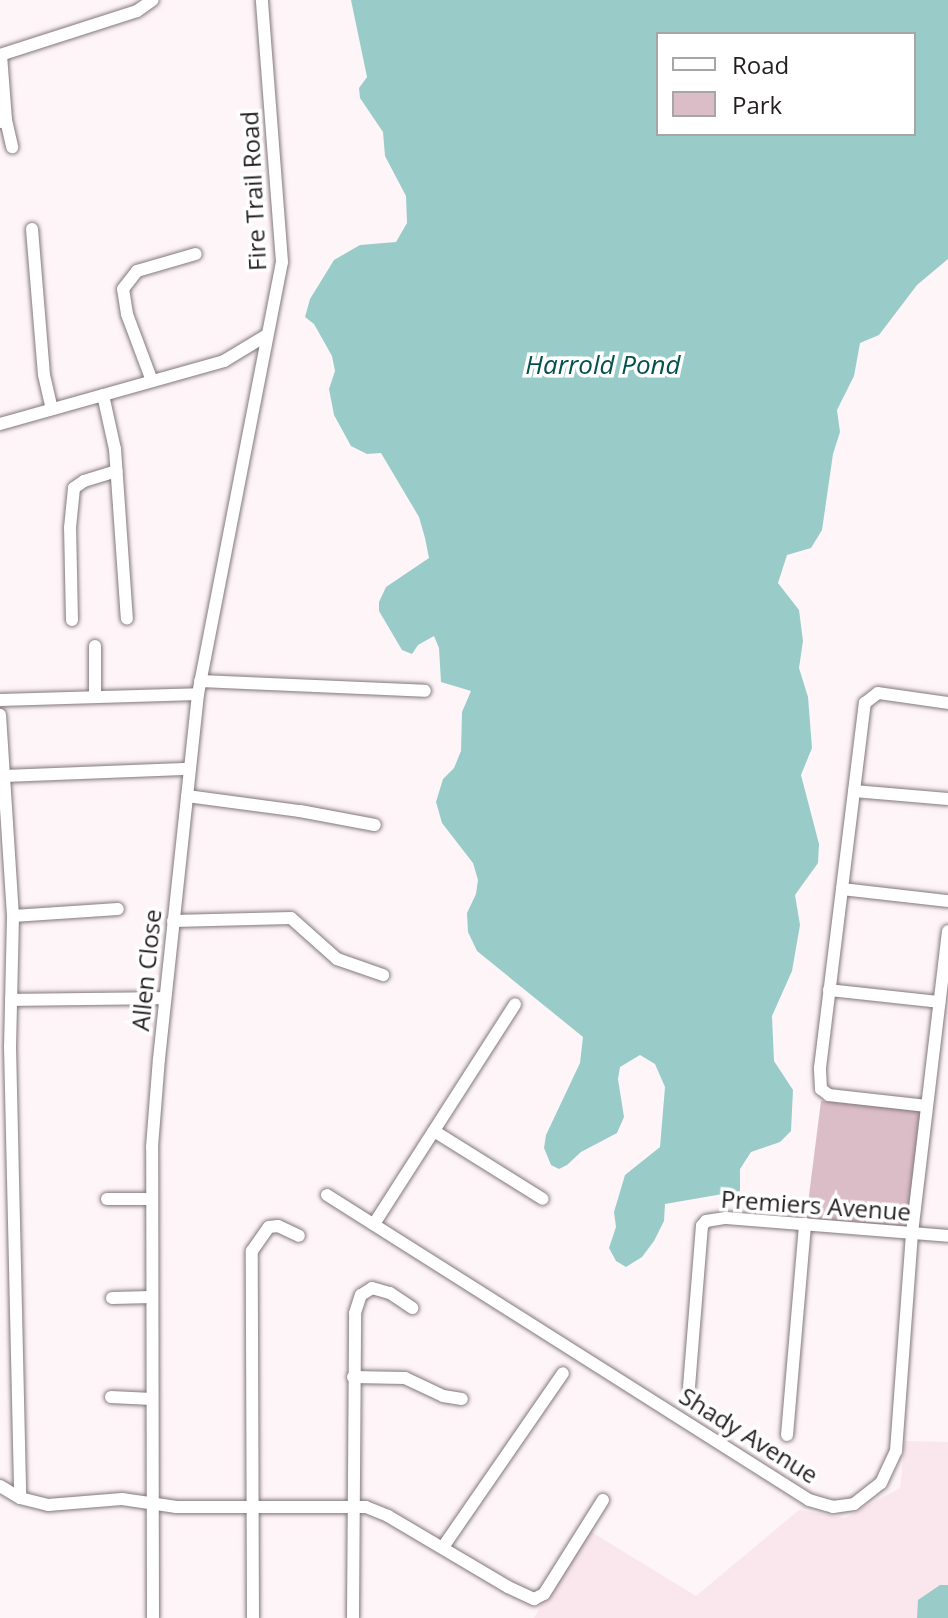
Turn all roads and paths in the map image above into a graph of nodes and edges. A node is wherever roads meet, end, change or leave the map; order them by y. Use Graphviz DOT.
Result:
graph roads {
  1 [pos="153,0"];
  2 [pos="262,0"];
  3 [pos="0,55"];
  4 [pos="3,121"];
  5 [pos="12,147"];
  6 [pos="32,229"];
  7 [pos="196,254"];
  8 [pos="267,335"];
  9 [pos="152,381"];
  10 [pos="103,395"];
  11 [pos="52,409"];
  12 [pos="0,424"];
  13 [pos="117,471"];
  14 [pos="127,619"];
  15 [pos="72,620"];
  16 [pos="95,646"];
  17 [pos="199,687"];
  18 [pos="425,691"];
  19 [pos="95,696"];
  20 [pos="0,700"];
  21 [pos="948,703"];
  22 [pos="0,715"];
  23 [pos="0,724"];
  24 [pos="190,769"];
  25 [pos="4,776"];
  26 [pos="854,791"];
  27 [pos="187,796"];
  28 [pos="948,799"];
  29 [pos="375,825"];
  30 [pos="842,889"];
  31 [pos="948,901"];
  32 [pos="118,909"];
  33 [pos="13,916"];
  34 [pos="173,921"];
  35 [pos="948,931"];
  36 [pos="383,975"];
  37 [pos="829,990"];
  38 [pos="165,998"];
  39 [pos="11,1000"];
  40 [pos="939,1002"];
  41 [pos="515,1004"];
  42 [pos="0,1010"];
  43 [pos="10,1021"];
  44 [pos="927,1106"];
  45 [pos="434,1131"];
  46 [pos="327,1195"];
  47 [pos="107,1199"];
  48 [pos="152,1199"];
  49 [pos="543,1199"];
  50 [pos="374,1224"];
  51 [pos="805,1224"];
  52 [pos="912,1233"];
  53 [pos="299,1236"];
  54 [pos="948,1236"];
  55 [pos="152,1297"];
  56 [pos="112,1298"];
  57 [pos="412,1308"];
  58 [pos="563,1373"];
  59 [pos="353,1377"];
  60 [pos="689,1387"];
  61 [pos="111,1397"];
  62 [pos="152,1399"];
  63 [pos="462,1399"];
  64 [pos="787,1435"];
  65 [pos="0,1486"];
  66 [pos="20,1498"];
  67 [pos="603,1500"];
  68 [pos="152,1502"];
  69 [pos="354,1506"];
  70 [pos="252,1507"];
  71 [pos="443,1547"];
  72 [pos="153,1618"];
  73 [pos="253,1618"];
  74 [pos="353,1618"];
  1 -- 3 [label="street"];
  2 -- 8 [label="street, Fire Trail Road"];
  3 -- 4 [label="street"];
  4 -- 5 [label="street"];
  6 -- 11 [label="street"];
  7 -- 9 [label="street"];
  8 -- 9 [label="street"];
  8 -- 17 [label="street, Allen Close"];
  9 -- 10 [label="street"];
  10 -- 11 [label="street"];
  10 -- 13 [label="street"];
  11 -- 12 [label="street"];
  13 -- 14 [label="street"];
  13 -- 15 [label="street"];
  16 -- 19 [label="street"];
  17 -- 18 [label="street"];
  17 -- 19 [label="street"];
  17 -- 24 [label="street, Allen Close"];
  19 -- 20 [label="street"];
  21 -- 26 [label="street"];
  22 -- 23 [label="street"];
  23 -- 25 [label="street"];
  24 -- 25 [label="street"];
  24 -- 27 [label="street, Allen Close"];
  25 -- 33 [label="street"];
  26 -- 28 [label="street"];
  26 -- 30 [label="street"];
  27 -- 29 [label="street"];
  27 -- 34 [label="street, Allen Close"];
  30 -- 31 [label="street"];
  30 -- 37 [label="street"];
  32 -- 33 [label="street"];
  33 -- 39 [label="street"];
  34 -- 36 [label="street"];
  34 -- 38 [label="street, Allen Close"];
  35 -- 40 [label="street, Shady Avenue"];
  37 -- 40 [label="street"];
  37 -- 44 [label="street"];
  38 -- 39 [label="street"];
  38 -- 48 [label="street, Allen Close"];
  39 -- 43 [label="street"];
  40 -- 44 [label="street, Shady Avenue"];
  41 -- 45 [label="street"];
  42 -- 43 [label="street"];
  43 -- 66 [label="street"];
  44 -- 52 [label="street, Shady Avenue"];
  45 -- 49 [label="street"];
  45 -- 50 [label="street"];
  46 -- 50 [label="street, Shady Avenue"];
  47 -- 48 [label="street"];
  48 -- 55 [label="street, Allen Close"];
  50 -- 52 [label="street, Shady Avenue"];
  51 -- 52 [label="street, Premiers Avenue"];
  51 -- 60 [label="street, Premiers Avenue"];
  51 -- 64 [label="street"];
  52 -- 54 [label="street, Premiers Avenue"];
  53 -- 70 [label="street"];
  55 -- 56 [label="street"];
  55 -- 62 [label="street, Allen Close"];
  57 -- 59 [label="street"];
  58 -- 71 [label="street"];
  59 -- 63 [label="street"];
  59 -- 69 [label="street"];
  61 -- 62 [label="street"];
  62 -- 68 [label="street, Allen Close"];
  65 -- 66 [label="street"];
  66 -- 68 [label="street"];
  67 -- 71 [label="street"];
  68 -- 70 [label="street"];
  68 -- 72 [label="street, Allen Close"];
  69 -- 70 [label="street"];
  69 -- 71 [label="street"];
  69 -- 74 [label="street"];
  70 -- 73 [label="street"];
}
